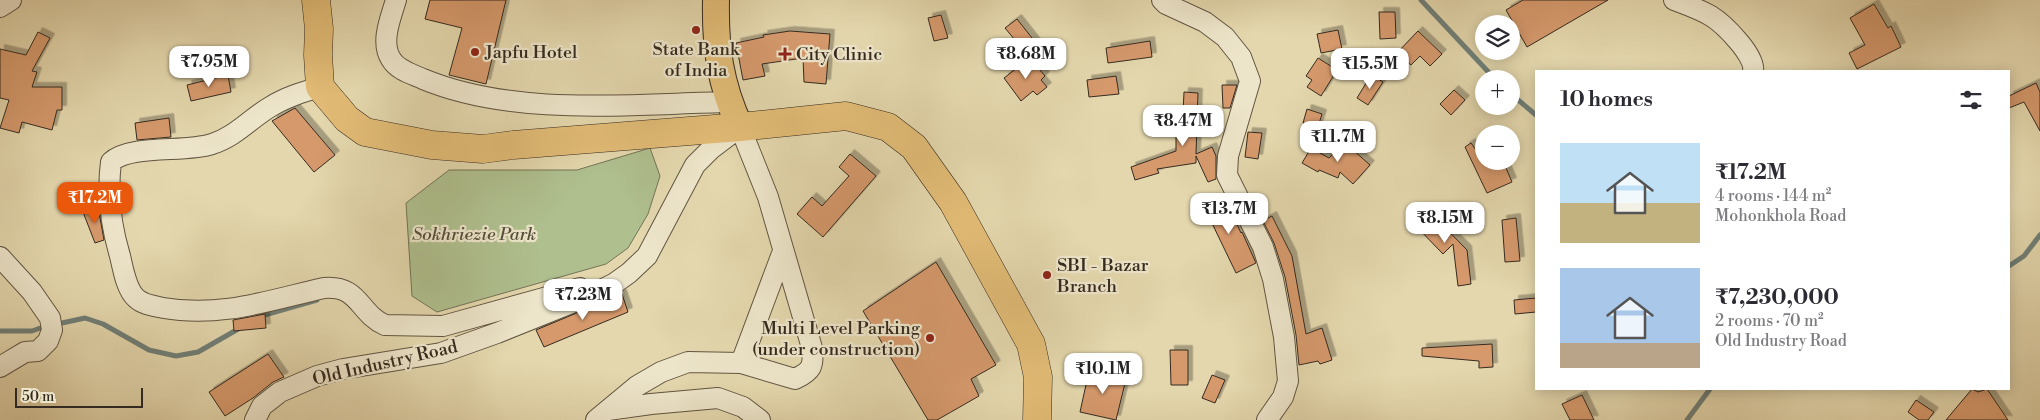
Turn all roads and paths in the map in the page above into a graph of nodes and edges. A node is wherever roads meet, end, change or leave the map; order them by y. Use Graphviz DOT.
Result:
graph roads {
  1 [pos="11,0"];
  2 [pos="316,0"];
  3 [pos="328,0"];
  4 [pos="396,0"];
  5 [pos="716,0"];
  6 [pos="1162,0"];
  7 [pos="1674,0"];
  8 [pos="0,7"];
  9 [pos="319,29"];
  10 [pos="1753,70"];
  11 [pos="320,87"];
  12 [pos="728,102"];
  13 [pos="740,127"];
  14 [pos="782,250"];
  15 [pos="0,257"];
  16 [pos="615,283"];
  17 [pos="25,352"];
  18 [pos="0,356"];
  19 [pos="741,363"];
  20 [pos="0,367"];
  21 [pos="602,415"];
  22 [pos="255,420"];
  23 [pos="760,420"];
  24 [pos="1037,420"];
  25 [pos="1267,420"];
  1 -- 8 [label="street"];
  2 -- 9 [label="highway"];
  3 -- 9 [label="main road"];
  4 -- 12 [label="street"];
  5 -- 12 [label="main road"];
  6 -- 25 [label="street"];
  7 -- 10 [label="street"];
  9 -- 11 [label="highway"];
  11 -- 13 [label="highway"];
  11 -- 16 [label="street"];
  12 -- 13 [label="main road"];
  13 -- 14 [label="street"];
  13 -- 16 [label="street, Old Industry Road"];
  13 -- 24 [label="highway"];
  14 -- 19 [label="street"];
  14 -- 19 [label="street"];
  15 -- 17 [label="street"];
  16 -- 22 [label="street, Old Industry Road"];
  17 -- 18 [label="street"];
  17 -- 20 [label="street"];
  19 -- 21 [label="street"];
  21 -- 23 [label="street"];
}
